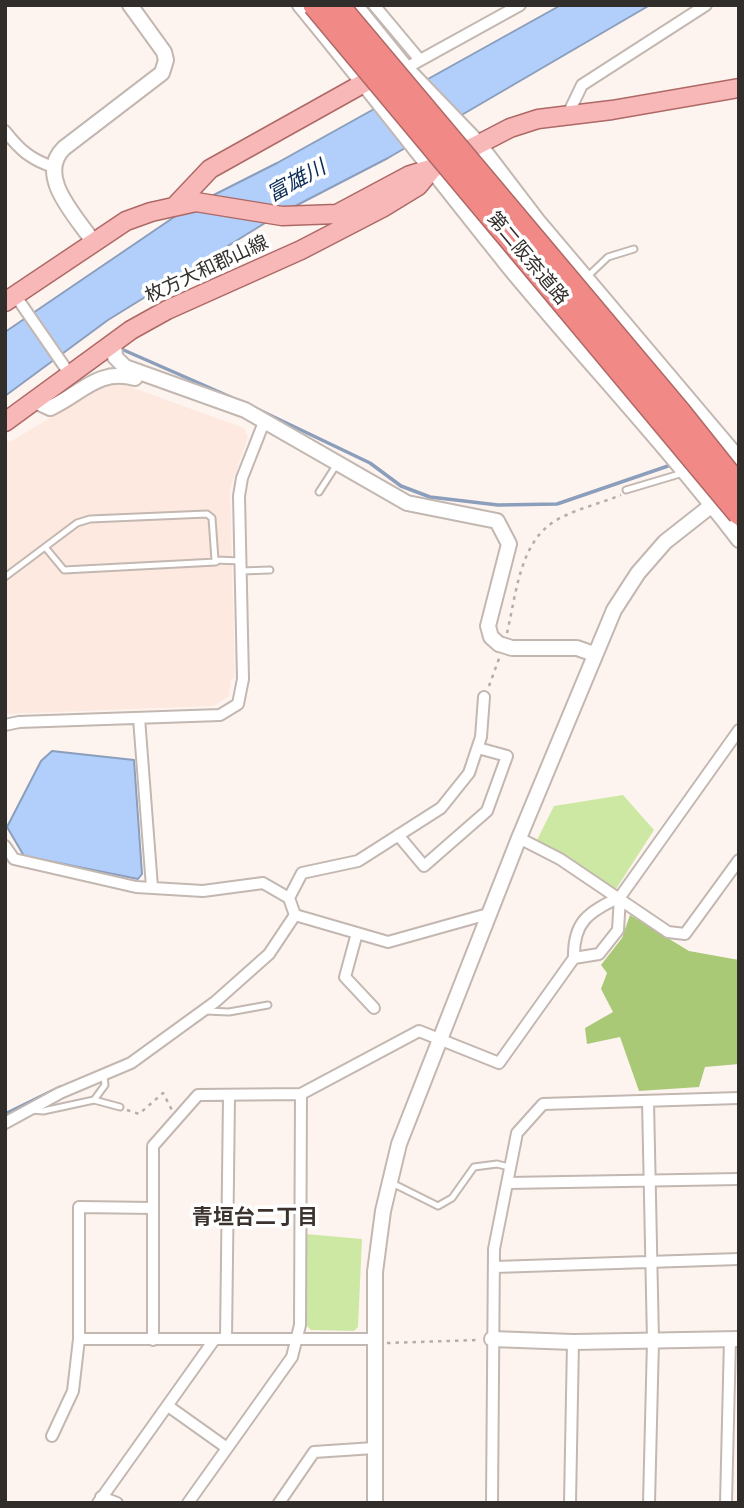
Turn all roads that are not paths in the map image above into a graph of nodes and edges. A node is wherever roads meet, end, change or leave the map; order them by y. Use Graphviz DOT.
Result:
graph roads {
  1 [pos="130,5"];
  2 [pos="299,5"];
  3 [pos="314,5"];
  4 [pos="338,5"];
  5 [pos="355,5"];
  6 [pos="374,5"];
  7 [pos="520,5"];
  8 [pos="706,5"];
  9 [pos="420,60"];
  10 [pos="406,68"];
  11 [pos="364,83"];
  12 [pos="739,88"];
  13 [pos="567,116"];
  14 [pos="5,131"];
  15 [pos="474,139"];
  16 [pos="53,167"];
  17 [pos="433,168"];
  18 [pos="180,204"];
  19 [pos="94,243"];
  20 [pos="634,249"];
  21 [pos="586,278"];
  22 [pos="14,300"];
  23 [pos="114,344"];
  24 [pos="68,372"];
  25 [pos="35,401"];
  26 [pos="258,419"];
  27 [pos="5,422"];
  28 [pos="739,459"];
  29 [pos="338,462"];
  30 [pos="683,473"];
  31 [pos="739,488"];
  32 [pos="626,491"];
  33 [pos="319,492"];
  34 [pos="712,505"];
  35 [pos="739,514"];
  36 [pos="739,540"];
  37 [pos="45,547"];
  38 [pos="219,561"];
  39 [pos="241,566"];
  40 [pos="270,570"];
  41 [pos="5,577"];
  42 [pos="594,654"];
  43 [pos="484,697"];
  44 [pos="139,718"];
  45 [pos="5,725"];
  46 [pos="739,730"];
  47 [pos="478,748"];
  48 [pos="398,835"];
  49 [pos="519,838"];
  50 [pos="5,846"];
  51 [pos="739,860"];
  52 [pos="152,887"];
  53 [pos="620,897"];
  54 [pos="289,898"];
  55 [pos="488,914"];
  56 [pos="295,915"];
  57 [pos="357,933"];
  58 [pos="574,958"];
  59 [pos="268,1005"];
  60 [pos="374,1008"];
  61 [pos="203,1010"];
  62 [pos="439,1037"];
  63 [pos="104,1076"];
  64 [pos="301,1094"];
  65 [pos="229,1097"];
  66 [pos="739,1098"];
  67 [pos="94,1100"];
  68 [pos="648,1101"];
  69 [pos="120,1107"];
  70 [pos="25,1110"];
  71 [pos="5,1123"];
  72 [pos="510,1168"];
  73 [pos="649,1179"];
  74 [pos="739,1179"];
  75 [pos="389,1182"];
  76 [pos="508,1183"];
  77 [pos="153,1208"];
  78 [pos="739,1259"];
  79 [pos="651,1262"];
  80 [pos="495,1267"];
  81 [pos="79,1339"];
  82 [pos="226,1339"];
  83 [pos="297,1339"];
  84 [pos="492,1339"];
  85 [pos="735,1339"];
  86 [pos="153,1340"];
  87 [pos="214,1340"];
  88 [pos="375,1341"];
  89 [pos="653,1341"];
  90 [pos="573,1342"];
  91 [pos="168,1406"];
  92 [pos="51,1436"];
  93 [pos="227,1448"];
  94 [pos="374,1448"];
  95 [pos="99,1500"];
  96 [pos="117,1503"];
  97 [pos="188,1503"];
  98 [pos="279,1503"];
  99 [pos="375,1503"];
  100 [pos="492,1503"];
  101 [pos="570,1503"];
  102 [pos="649,1503"];
  103 [pos="726,1503"];
  1 -- 16 [label="street"];
  2 -- 11 [label="street"];
  3 -- 35 [label="highway, 第二阪奈道路, bridge"];
  4 -- 31 [label="highway, 第二阪奈道路, bridge"];
  5 -- 10 [label="street"];
  6 -- 9 [label="street"];
  7 -- 9 [label="street"];
  8 -- 13 [label="street"];
  9 -- 10 [label="street"];
  10 -- 15 [label="street"];
  11 -- 17 [label="street"];
  11 -- 18 [label="main road, 枚方大和郡山線"];
  12 -- 13 [label="main road, 枚方大和郡山線"];
  13 -- 15 [label="main road, 枚方大和郡山線"];
  14 -- 16 [label="street"];
  15 -- 17 [label="main road, 枚方大和郡山線"];
  15 -- 21 [label="street"];
  16 -- 19 [label="street"];
  17 -- 18 [label="main road, 枚方大和郡山線"];
  17 -- 23 [label="main road, 枚方大和郡山線"];
  17 -- 30 [label="street"];
  18 -- 19 [label="main road, 枚方大和郡山線"];
  19 -- 22 [label="main road, 枚方大和郡山線"];
  20 -- 21 [label="lane"];
  21 -- 28 [label="street"];
  22 -- 24 [label="street"];
  23 -- 24 [label="main road, 枚方大和郡山線"];
  23 -- 26 [label="street"];
  24 -- 25 [label="main road, 枚方大和郡山線"];
  25 -- 26 [label="street"];
  25 -- 27 [label="main road, 枚方大和郡山線"];
  26 -- 29 [label="street"];
  26 -- 39 [label="street"];
  29 -- 33 [label="lane"];
  29 -- 42 [label="street"];
  30 -- 32 [label="lane"];
  30 -- 34 [label="street"];
  31 -- 34 [label="street"];
  34 -- 36 [label="street"];
  34 -- 42 [label="street"];
  37 -- 38 [label="lane"];
  37 -- 38 [label="lane"];
  37 -- 41 [label="lane"];
  38 -- 39 [label="lane"];
  39 -- 40 [label="lane"];
  39 -- 44 [label="street"];
  42 -- 49 [label="street"];
  43 -- 47 [label="street"];
  44 -- 45 [label="street"];
  44 -- 52 [label="street"];
  46 -- 53 [label="street"];
  47 -- 48 [label="street"];
  47 -- 48 [label="street"];
  48 -- 54 [label="street"];
  49 -- 53 [label="street"];
  49 -- 55 [label="street"];
  50 -- 52 [label="street"];
  51 -- 53 [label="street"];
  52 -- 54 [label="street"];
  53 -- 58 [label="street"];
  53 -- 58 [label="street"];
  54 -- 56 [label="street"];
  55 -- 57 [label="street"];
  55 -- 62 [label="street"];
  56 -- 57 [label="street"];
  56 -- 61 [label="street"];
  57 -- 60 [label="street"];
  58 -- 62 [label="street"];
  59 -- 61 [label="lane"];
  61 -- 63 [label="street"];
  62 -- 64 [label="street"];
  62 -- 75 [label="street"];
  63 -- 67 [label="lane"];
  63 -- 70 [label="street"];
  64 -- 65 [label="street"];
  64 -- 83 [label="street"];
  65 -- 77 [label="street"];
  65 -- 82 [label="street"];
  66 -- 68 [label="street"];
  67 -- 69 [label="lane"];
  67 -- 70 [label="lane"];
  68 -- 72 [label="street"];
  68 -- 73 [label="street"];
  70 -- 71 [label="street"];
  72 -- 75 [label="lane"];
  72 -- 76 [label="street"];
  73 -- 74 [label="street"];
  73 -- 76 [label="street"];
  73 -- 79 [label="street"];
  75 -- 88 [label="street"];
  76 -- 80 [label="street"];
  77 -- 81 [label="street"];
  77 -- 86 [label="street"];
  78 -- 79 [label="street"];
  79 -- 80 [label="street"];
  79 -- 89 [label="street"];
  80 -- 84 [label="street"];
  81 -- 86 [label="street"];
  81 -- 92 [label="street"];
  82 -- 83 [label="street"];
  82 -- 87 [label="street"];
  83 -- 88 [label="street"];
  83 -- 93 [label="street"];
  84 -- 90 [label="street"];
  84 -- 100 [label="street"];
  85 -- 89 [label="street"];
  85 -- 103 [label="street"];
  86 -- 87 [label="street"];
  87 -- 91 [label="street"];
  88 -- 94 [label="street"];
  89 -- 90 [label="street"];
  89 -- 102 [label="street"];
  90 -- 101 [label="street"];
  91 -- 93 [label="street"];
  91 -- 95 [label="street"];
  93 -- 97 [label="street"];
  94 -- 98 [label="street"];
  94 -- 99 [label="street"];
  95 -- 96 [label="street"];
}
